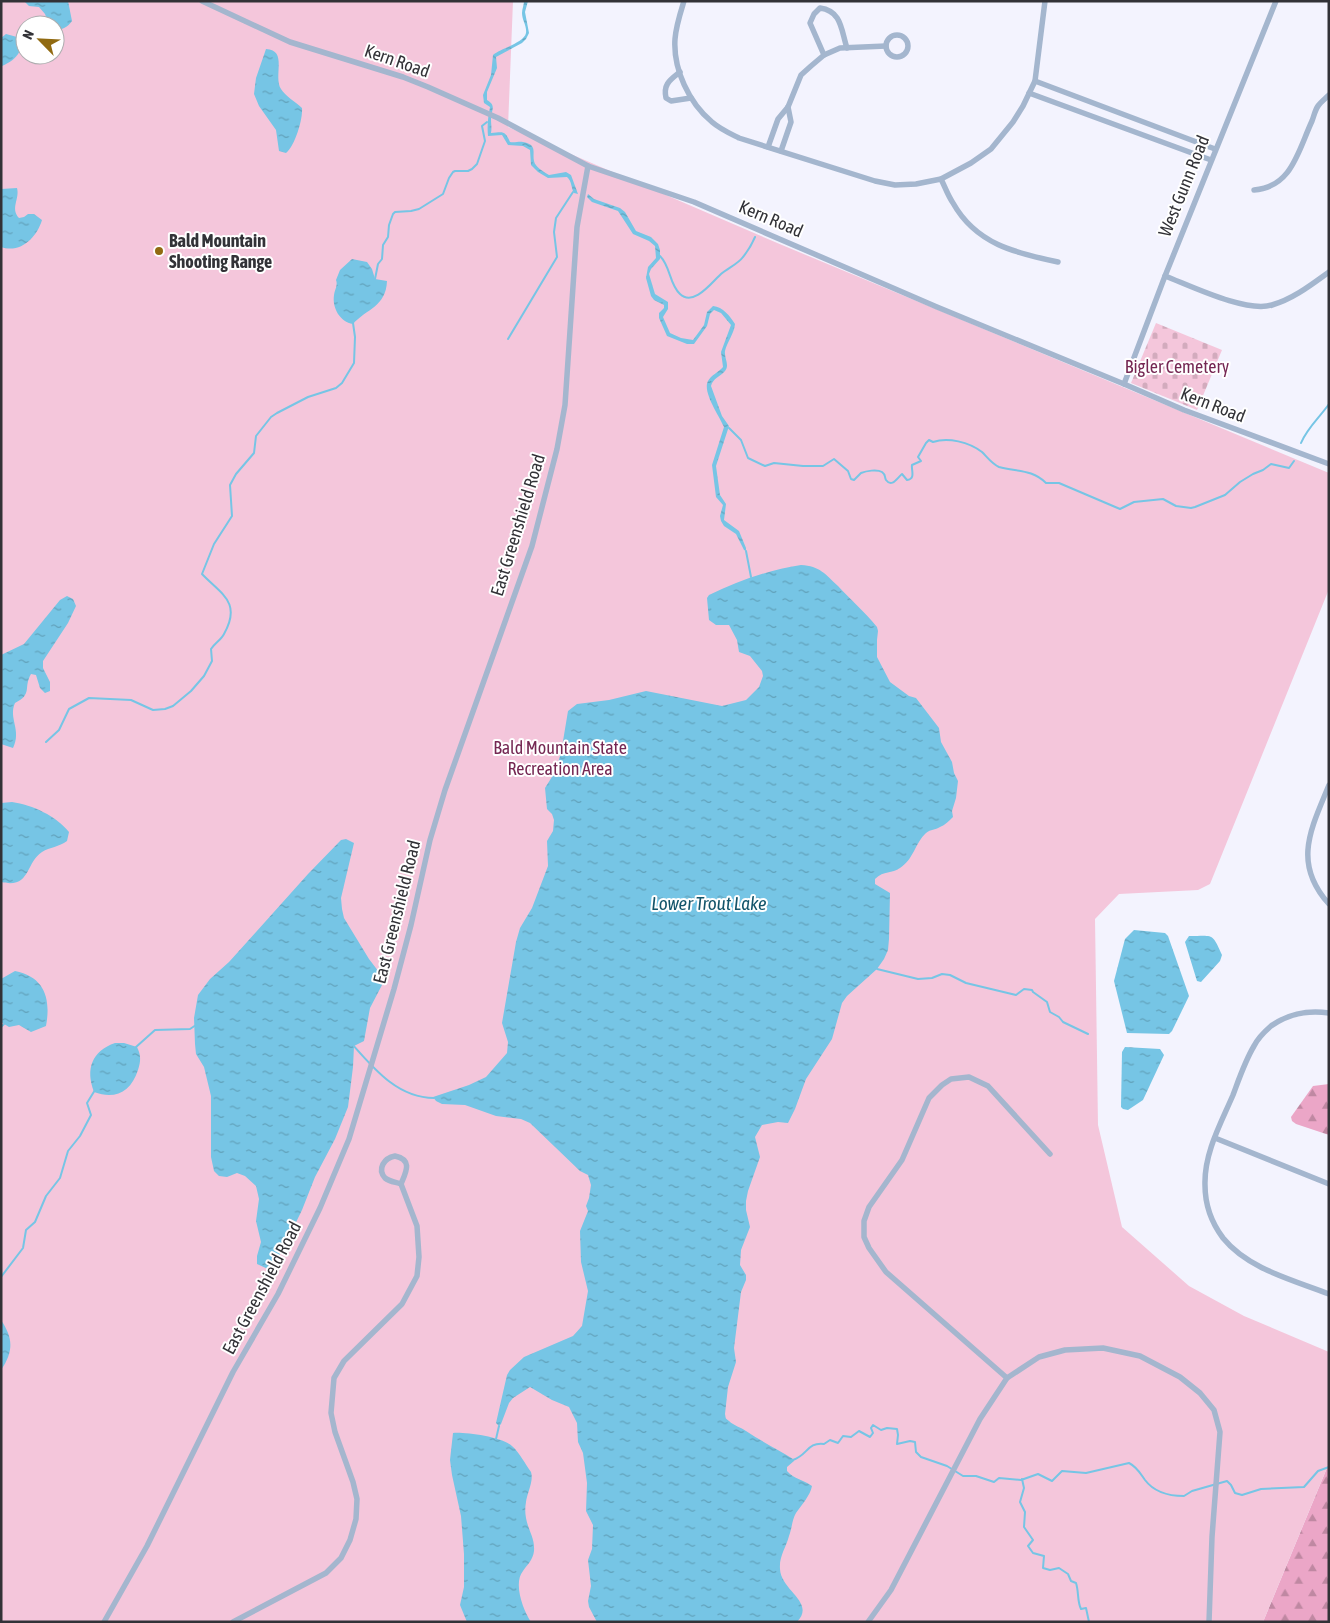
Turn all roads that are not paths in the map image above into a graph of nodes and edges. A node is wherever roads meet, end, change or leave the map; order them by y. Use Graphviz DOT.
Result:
graph roads {
  1 [pos="202,1"];
  2 [pos="684,1"];
  3 [pos="1045,1"];
  4 [pos="1276,1"];
  5 [pos="886,46"];
  6 [pos="846,48"];
  7 [pos="824,55"];
  8 [pos="680,72"];
  9 [pos="1035,81"];
  10 [pos="1029,93"];
  11 [pos="1329,95"];
  12 [pos="691,98"];
  13 [pos="788,107"];
  14 [pos="1119,113"];
  15 [pos="1115,125"];
  16 [pos="768,147"];
  17 [pos="1215,149"];
  18 [pos="781,151"];
  19 [pos="1211,160"];
  20 [pos="588,166"];
  21 [pos="941,179"];
  22 [pos="1254,190"];
  23 [pos="1058,262"];
  24 [pos="1329,272"];
  25 [pos="1165,276"];
  26 [pos="1124,384"];
  27 [pos="1329,464"];
  28 [pos="1329,785"];
  29 [pos="1329,904"];
  30 [pos="1329,1013"];
  31 [pos="1215,1138"];
  32 [pos="1050,1154"];
  33 [pos="401,1184"];
  34 [pos="1329,1184"];
  35 [pos="1329,1294"];
  36 [pos="1006,1378"];
  37 [pos="104,1622"];
  38 [pos="233,1622"];
  39 [pos="868,1622"];
  40 [pos="1209,1622"];
  1 -- 20 [label="street, Kern Road"];
  2 -- 8 [label="street"];
  3 -- 9 [label="street"];
  4 -- 17 [label="street, West Gunn Road"];
  5 -- 6 [label="street"];
  6 -- 7 [label="street"];
  6 -- 7 [label="street"];
  7 -- 13 [label="street"];
  8 -- 12 [label="street"];
  8 -- 12 [label="street"];
  9 -- 10 [label="street"];
  9 -- 14 [label="street"];
  10 -- 15 [label="street"];
  10 -- 21 [label="street"];
  11 -- 22 [label="street"];
  12 -- 16 [label="street"];
  13 -- 16 [label="street"];
  13 -- 18 [label="street"];
  14 -- 15 [label="street"];
  14 -- 17 [label="street"];
  15 -- 19 [label="street"];
  16 -- 18 [label="street"];
  17 -- 19 [label="street, West Gunn Road"];
  18 -- 21 [label="street"];
  19 -- 25 [label="street, West Gunn Road"];
  20 -- 26 [label="street, Kern Road"];
  20 -- 37 [label="street, East Greenshield Road"];
  21 -- 23 [label="street"];
  24 -- 25 [label="street"];
  25 -- 26 [label="street, West Gunn Road"];
  26 -- 27 [label="street, Kern Road"];
  28 -- 29 [label="street"];
  30 -- 31 [label="street"];
  31 -- 34 [label="street"];
  31 -- 35 [label="street"];
  32 -- 36 [label="street"];
  33 -- 33 [label="street"];
  33 -- 38 [label="street"];
  36 -- 39 [label="street"];
  36 -- 40 [label="street"];
}
